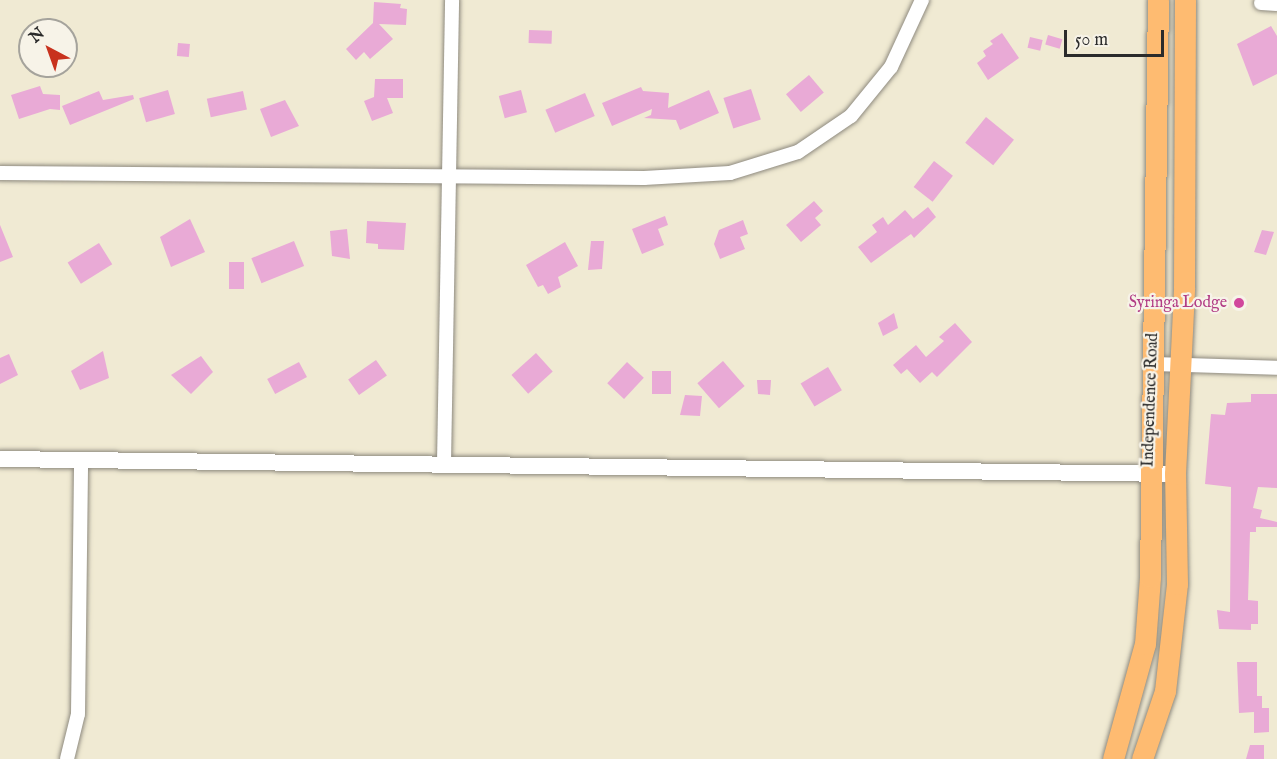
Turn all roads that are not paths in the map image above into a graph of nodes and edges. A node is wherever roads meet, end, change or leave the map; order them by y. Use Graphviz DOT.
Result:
graph roads {
  1 [pos="452,0"];
  2 [pos="922,0"];
  3 [pos="1158,0"];
  4 [pos="1185,0"];
  5 [pos="1261,3"];
  6 [pos="1277,4"];
  7 [pos="0,173"];
  8 [pos="449,178"];
  9 [pos="1153,364"];
  10 [pos="1180,365"];
  11 [pos="1277,368"];
  12 [pos="0,459"];
  13 [pos="81,461"];
  14 [pos="444,463"];
  15 [pos="1149,474"];
  16 [pos="1175,474"];
  17 [pos="67,759"];
  18 [pos="1113,759"];
  19 [pos="1142,759"];
  1 -- 8 [label="street"];
  2 -- 8 [label="street"];
  3 -- 9 [label="main road, Independence Road"];
  4 -- 10 [label="main road, Independence Road"];
  5 -- 6 [label="street"];
  7 -- 8 [label="street"];
  8 -- 14 [label="street"];
  9 -- 10 [label="street"];
  9 -- 15 [label="main road, Independence Road"];
  10 -- 11 [label="street"];
  10 -- 16 [label="main road, Independence Road"];
  12 -- 13 [label="street"];
  13 -- 14 [label="street"];
  13 -- 17 [label="street"];
  14 -- 15 [label="street"];
  15 -- 16 [label="street"];
  15 -- 18 [label="main road, Independence Road"];
  16 -- 19 [label="main road, Independence Road"];
}
